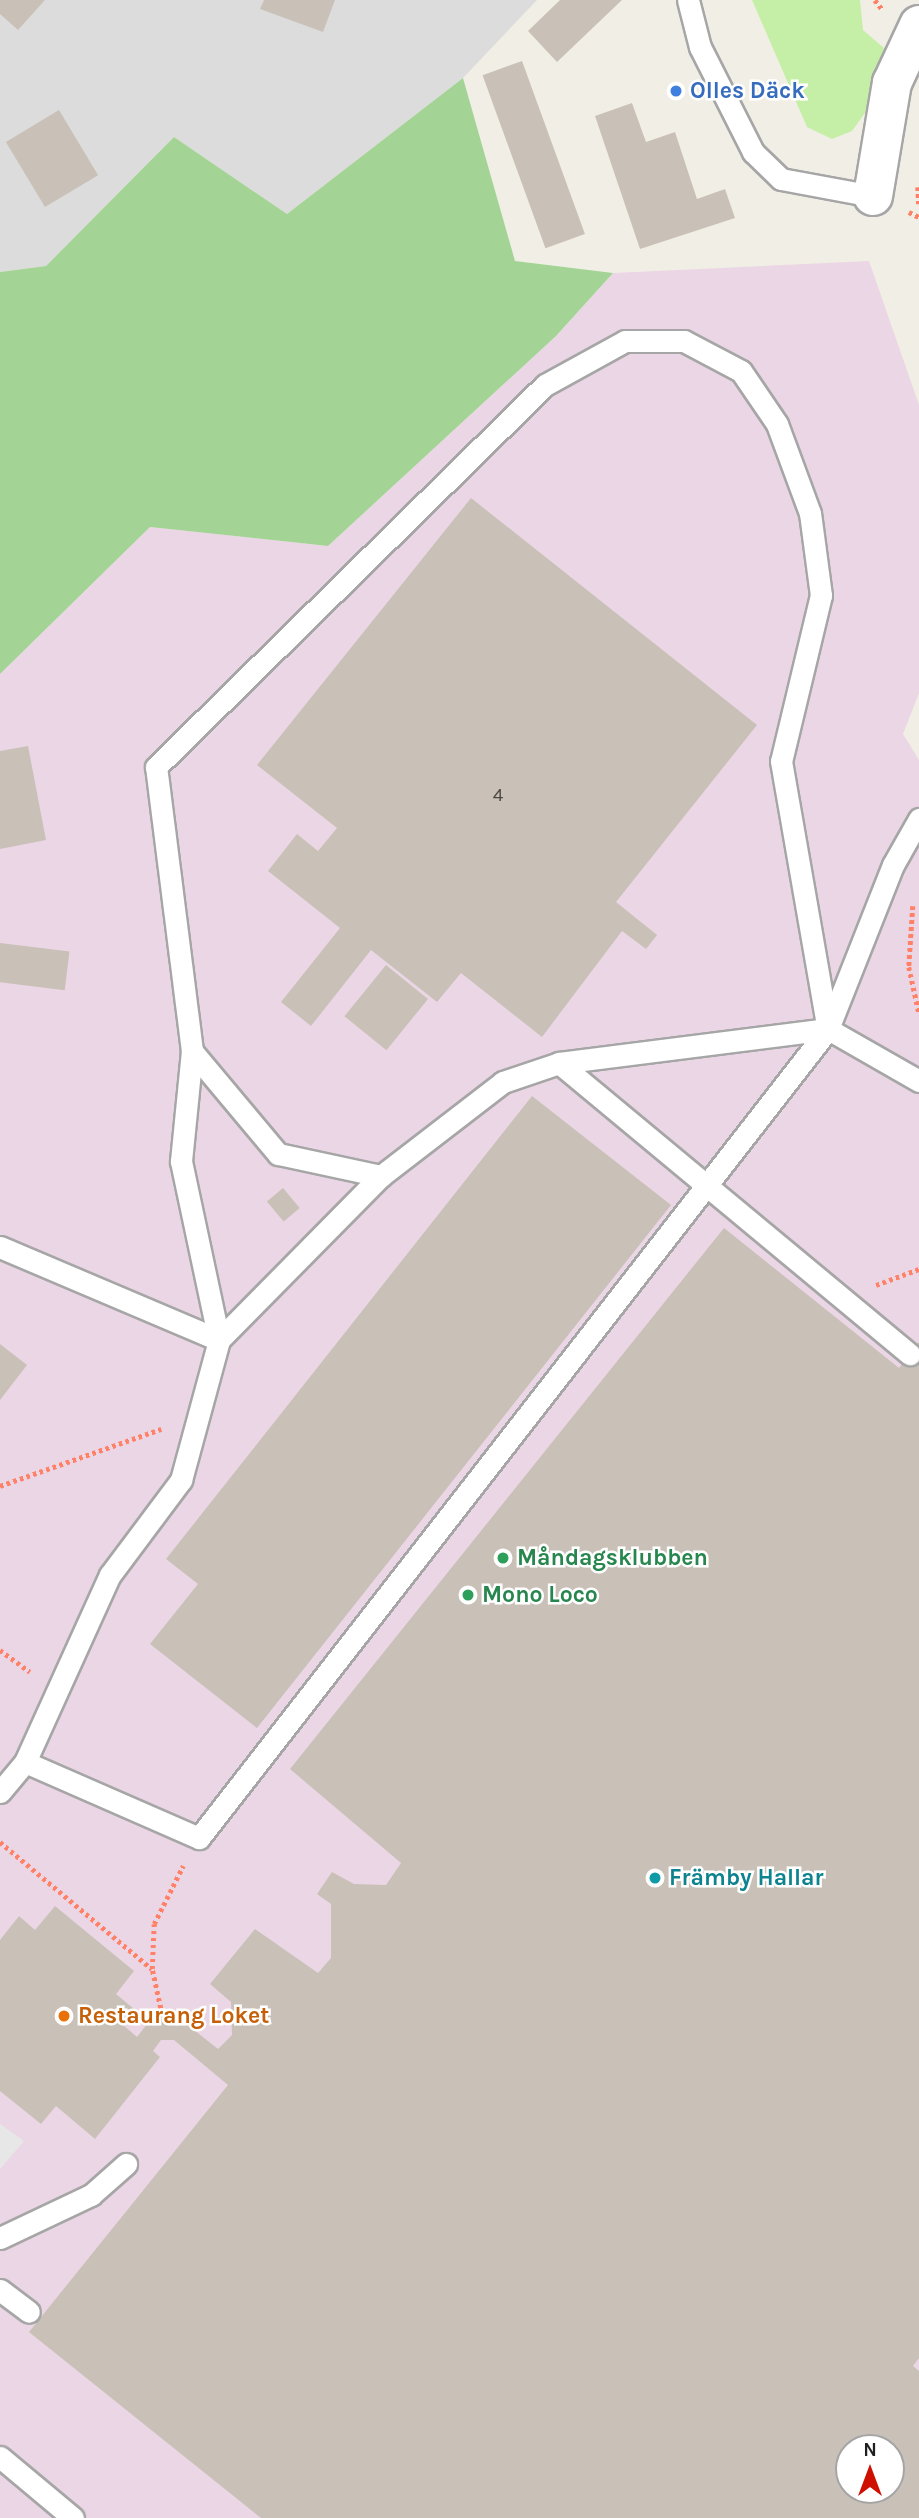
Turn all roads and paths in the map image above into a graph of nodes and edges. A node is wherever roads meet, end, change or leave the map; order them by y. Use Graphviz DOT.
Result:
graph roads {
  1 [pos="688,0"];
  2 [pos="919,25"];
  3 [pos="873,196"];
  4 [pos="919,819"];
  5 [pos="914,891"];
  6 [pos="919,1013"];
  7 [pos="828,1029"];
  8 [pos="192,1051"];
  9 [pos="559,1063"];
  10 [pos="919,1081"];
  11 [pos="381,1176"];
  12 [pos="709,1185"];
  13 [pos="0,1247"];
  14 [pos="219,1340"];
  15 [pos="910,1354"];
  16 [pos="25,1762"];
  17 [pos="0,1792"];
  18 [pos="199,1838"];
  19 [pos="0,1842"];
  20 [pos="152,1969"];
  21 [pos="162,2015"];
  22 [pos="126,2164"];
  23 [pos="0,2238"];
  24 [pos="0,2290"];
  25 [pos="29,2312"];
  26 [pos="0,2457"];
  27 [pos="73,2518"];
  1 -- 3 [label="lane"];
  2 -- 3 [label="street"];
  4 -- 7 [label="lane"];
  5 -- 6 [label="path"];
  7 -- 8 [label="lane"];
  7 -- 9 [label="lane"];
  7 -- 10 [label="lane"];
  7 -- 12 [label="lane"];
  8 -- 11 [label="lane"];
  8 -- 14 [label="lane"];
  9 -- 11 [label="lane"];
  9 -- 12 [label="lane"];
  11 -- 14 [label="lane"];
  12 -- 15 [label="lane"];
  12 -- 18 [label="lane"];
  13 -- 14 [label="lane"];
  14 -- 16 [label="lane"];
  16 -- 17 [label="lane"];
  16 -- 18 [label="lane"];
  18 -- 20 [label="path"];
  19 -- 20 [label="path"];
  20 -- 21 [label="path"];
  22 -- 23 [label="lane"];
  24 -- 25 [label="lane"];
  26 -- 27 [label="lane"];
}
